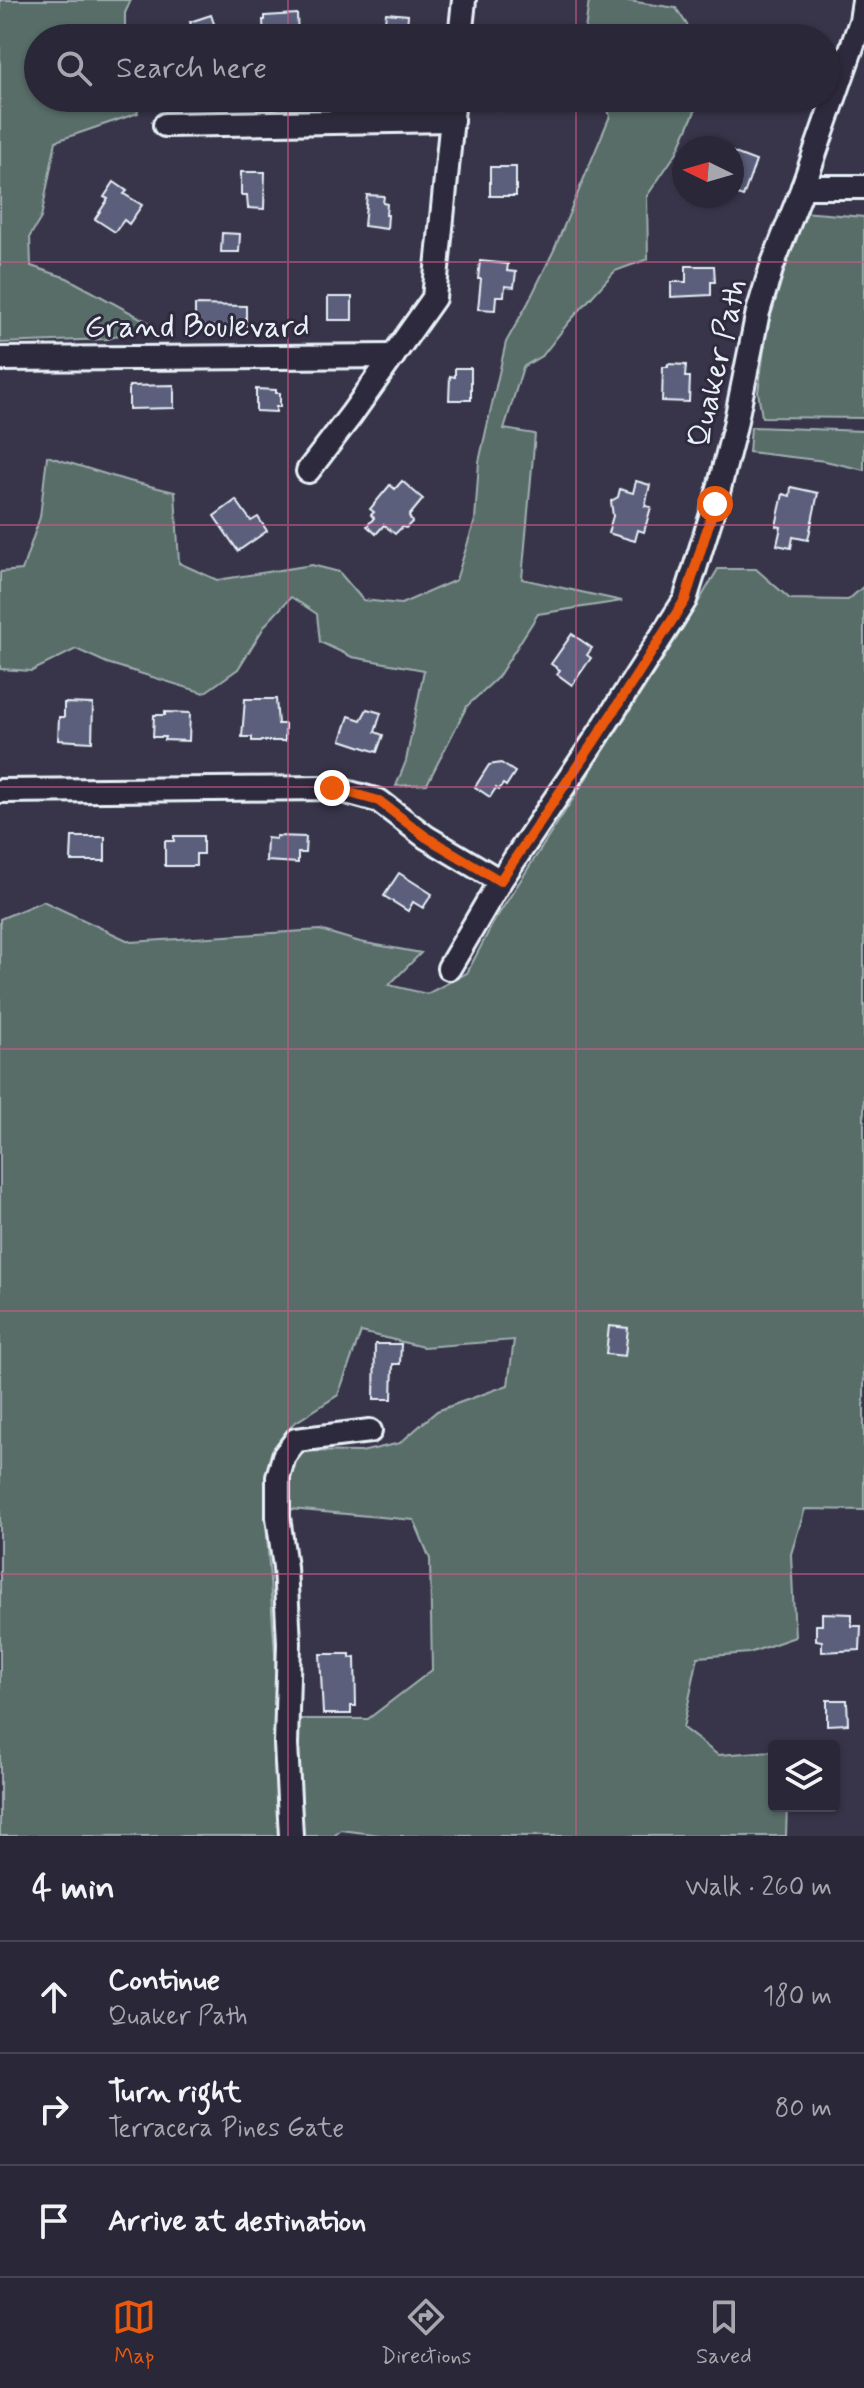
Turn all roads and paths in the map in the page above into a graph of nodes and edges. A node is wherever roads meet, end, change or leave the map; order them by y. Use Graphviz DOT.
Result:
graph roads {
  1 [pos="464,0"];
  2 [pos="864,1"];
  3 [pos="461,24"];
  4 [pos="840,81"];
  5 [pos="399,112"];
  6 [pos="453,112"];
  7 [pos="829,112"];
  8 [pos="165,125"];
  9 [pos="803,187"];
  10 [pos="864,187"];
  11 [pos="393,356"];
  12 [pos="1,359"];
  13 [pos="308,471"];
  14 [pos="0,791"];
  15 [pos="500,881"];
  16 [pos="449,968"];
  17 [pos="370,1431"];
  18 [pos="291,1836"];
  1 -- 3 [label="street"];
  2 -- 4 [label="street, Quaker Path"];
  5 -- 8 [label="street"];
  6 -- 11 [label="street"];
  7 -- 9 [label="street, Quaker Path"];
  9 -- 10 [label="street"];
  9 -- 15 [label="street, Quaker Path"];
  11 -- 12 [label="street, Grand Boulevard"];
  11 -- 13 [label="street"];
  14 -- 15 [label="street"];
  15 -- 16 [label="street, Quaker Path"];
  17 -- 18 [label="street"];
}
